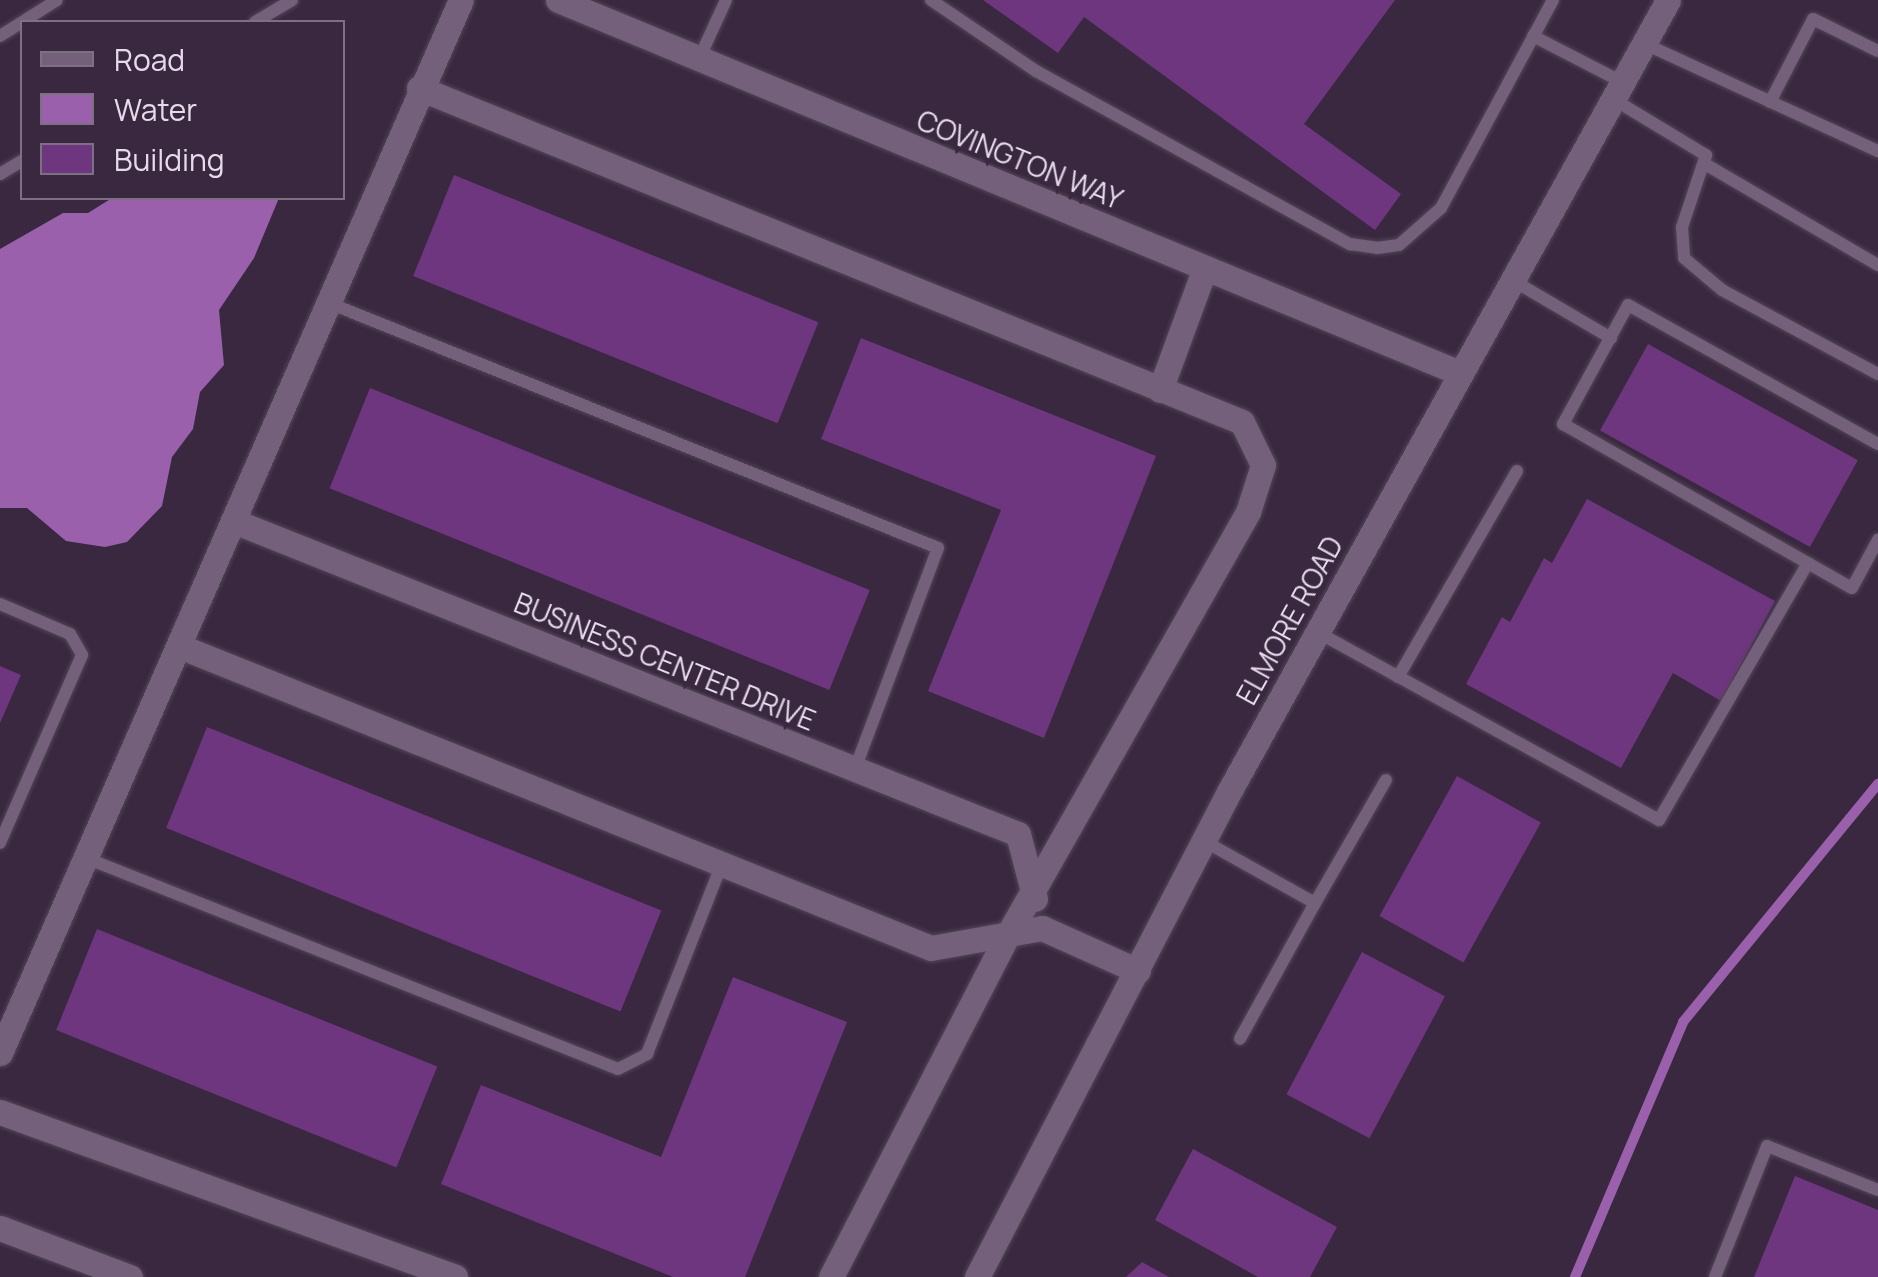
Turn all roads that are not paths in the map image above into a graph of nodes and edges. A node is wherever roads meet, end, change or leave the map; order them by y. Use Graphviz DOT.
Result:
graph roads {
  1 [pos="58,0"];
  2 [pos="292,0"];
  3 [pos="461,0"];
  4 [pos="558,0"];
  5 [pos="726,0"];
  6 [pos="932,0"];
  7 [pos="1553,0"];
  8 [pos="1668,0"];
  9 [pos="269,6"];
  10 [pos="26,20"];
  11 [pos="1534,36"];
  12 [pos="1644,44"];
  13 [pos="1878,52"];
  14 [pos="699,58"];
  15 [pos="419,88"];
  16 [pos="1617,91"];
  17 [pos="1770,102"];
  18 [pos="1878,151"];
  19 [pos="1705,164"];
  20 [pos="1878,264"];
  21 [pos="1205,268"];
  22 [pos="1512,280"];
  23 [pos="329,303"];
  24 [pos="1611,338"];
  25 [pos="1460,373"];
  26 [pos="1878,374"];
  27 [pos="1160,390"];
  28 [pos="1878,444"];
  29 [pos="1516,470"];
  30 [pos="236,522"];
  31 [pos="1878,540"];
  32 [pos="1808,563"];
  33 [pos="0,604"];
  34 [pos="1317,632"];
  35 [pos="179,646"];
  36 [pos="1398,676"];
  37 [pos="855,769"];
  38 [pos="1386,780"];
  39 [pos="1204,840"];
  40 [pos="0,843"];
  41 [pos="86,858"];
  42 [pos="722,864"];
  43 [pos="1032,890"];
  44 [pos="1315,903"];
  45 [pos="1042,928"];
  46 [pos="1008,934"];
  47 [pos="1138,971"];
  48 [pos="1240,1039"];
  49 [pos="0,1053"];
  50 [pos="0,1112"];
  51 [pos="1878,1190"];
  52 [pos="0,1228"];
  53 [pos="130,1277"];
  54 [pos="455,1277"];
  55 [pos="831,1277"];
  56 [pos="977,1277"];
  57 [pos="1715,1277"];
  1 -- 10 [label="lane"];
  2 -- 9 [label="lane"];
  3 -- 15 [label="street"];
  4 -- 14 [label="street, COVINGTON WAY"];
  5 -- 14 [label="lane"];
  6 -- 11 [label="lane"];
  7 -- 11 [label="lane"];
  8 -- 12 [label="street, ELMORE ROAD"];
  11 -- 16 [label="lane"];
  12 -- 16 [label="street, ELMORE ROAD"];
  12 -- 17 [label="lane"];
  13 -- 17 [label="lane"];
  14 -- 21 [label="street, COVINGTON WAY"];
  15 -- 23 [label="street"];
  15 -- 27 [label="street"];
  16 -- 19 [label="lane"];
  16 -- 22 [label="street, ELMORE ROAD"];
  17 -- 18 [label="lane"];
  19 -- 20 [label="lane"];
  19 -- 26 [label="lane"];
  21 -- 25 [label="street, COVINGTON WAY"];
  21 -- 27 [label="street"];
  22 -- 24 [label="lane"];
  22 -- 25 [label="street, ELMORE ROAD"];
  23 -- 30 [label="street"];
  23 -- 37 [label="lane"];
  24 -- 28 [label="lane"];
  24 -- 32 [label="lane"];
  25 -- 34 [label="street, ELMORE ROAD"];
  27 -- 43 [label="street"];
  29 -- 36 [label="lane"];
  30 -- 35 [label="street"];
  30 -- 37 [label="street, BUSINESS CENTER DRIVE"];
  31 -- 32 [label="lane"];
  32 -- 36 [label="lane"];
  33 -- 40 [label="lane"];
  34 -- 36 [label="lane"];
  34 -- 39 [label="street, ELMORE ROAD"];
  35 -- 41 [label="street"];
  35 -- 42 [label="street"];
  37 -- 43 [label="street, BUSINESS CENTER DRIVE"];
  38 -- 44 [label="lane"];
  39 -- 44 [label="lane"];
  39 -- 47 [label="street, ELMORE ROAD"];
  41 -- 42 [label="lane"];
  41 -- 49 [label="street"];
  42 -- 46 [label="street"];
  43 -- 45 [label="street, BUSINESS CENTER DRIVE"];
  43 -- 46 [label="street"];
  44 -- 48 [label="lane"];
  45 -- 46 [label="street"];
  45 -- 47 [label="street"];
  46 -- 55 [label="street"];
  47 -- 56 [label="street, ELMORE ROAD"];
  50 -- 54 [label="street"];
  51 -- 57 [label="lane"];
  52 -- 53 [label="street"];
}
